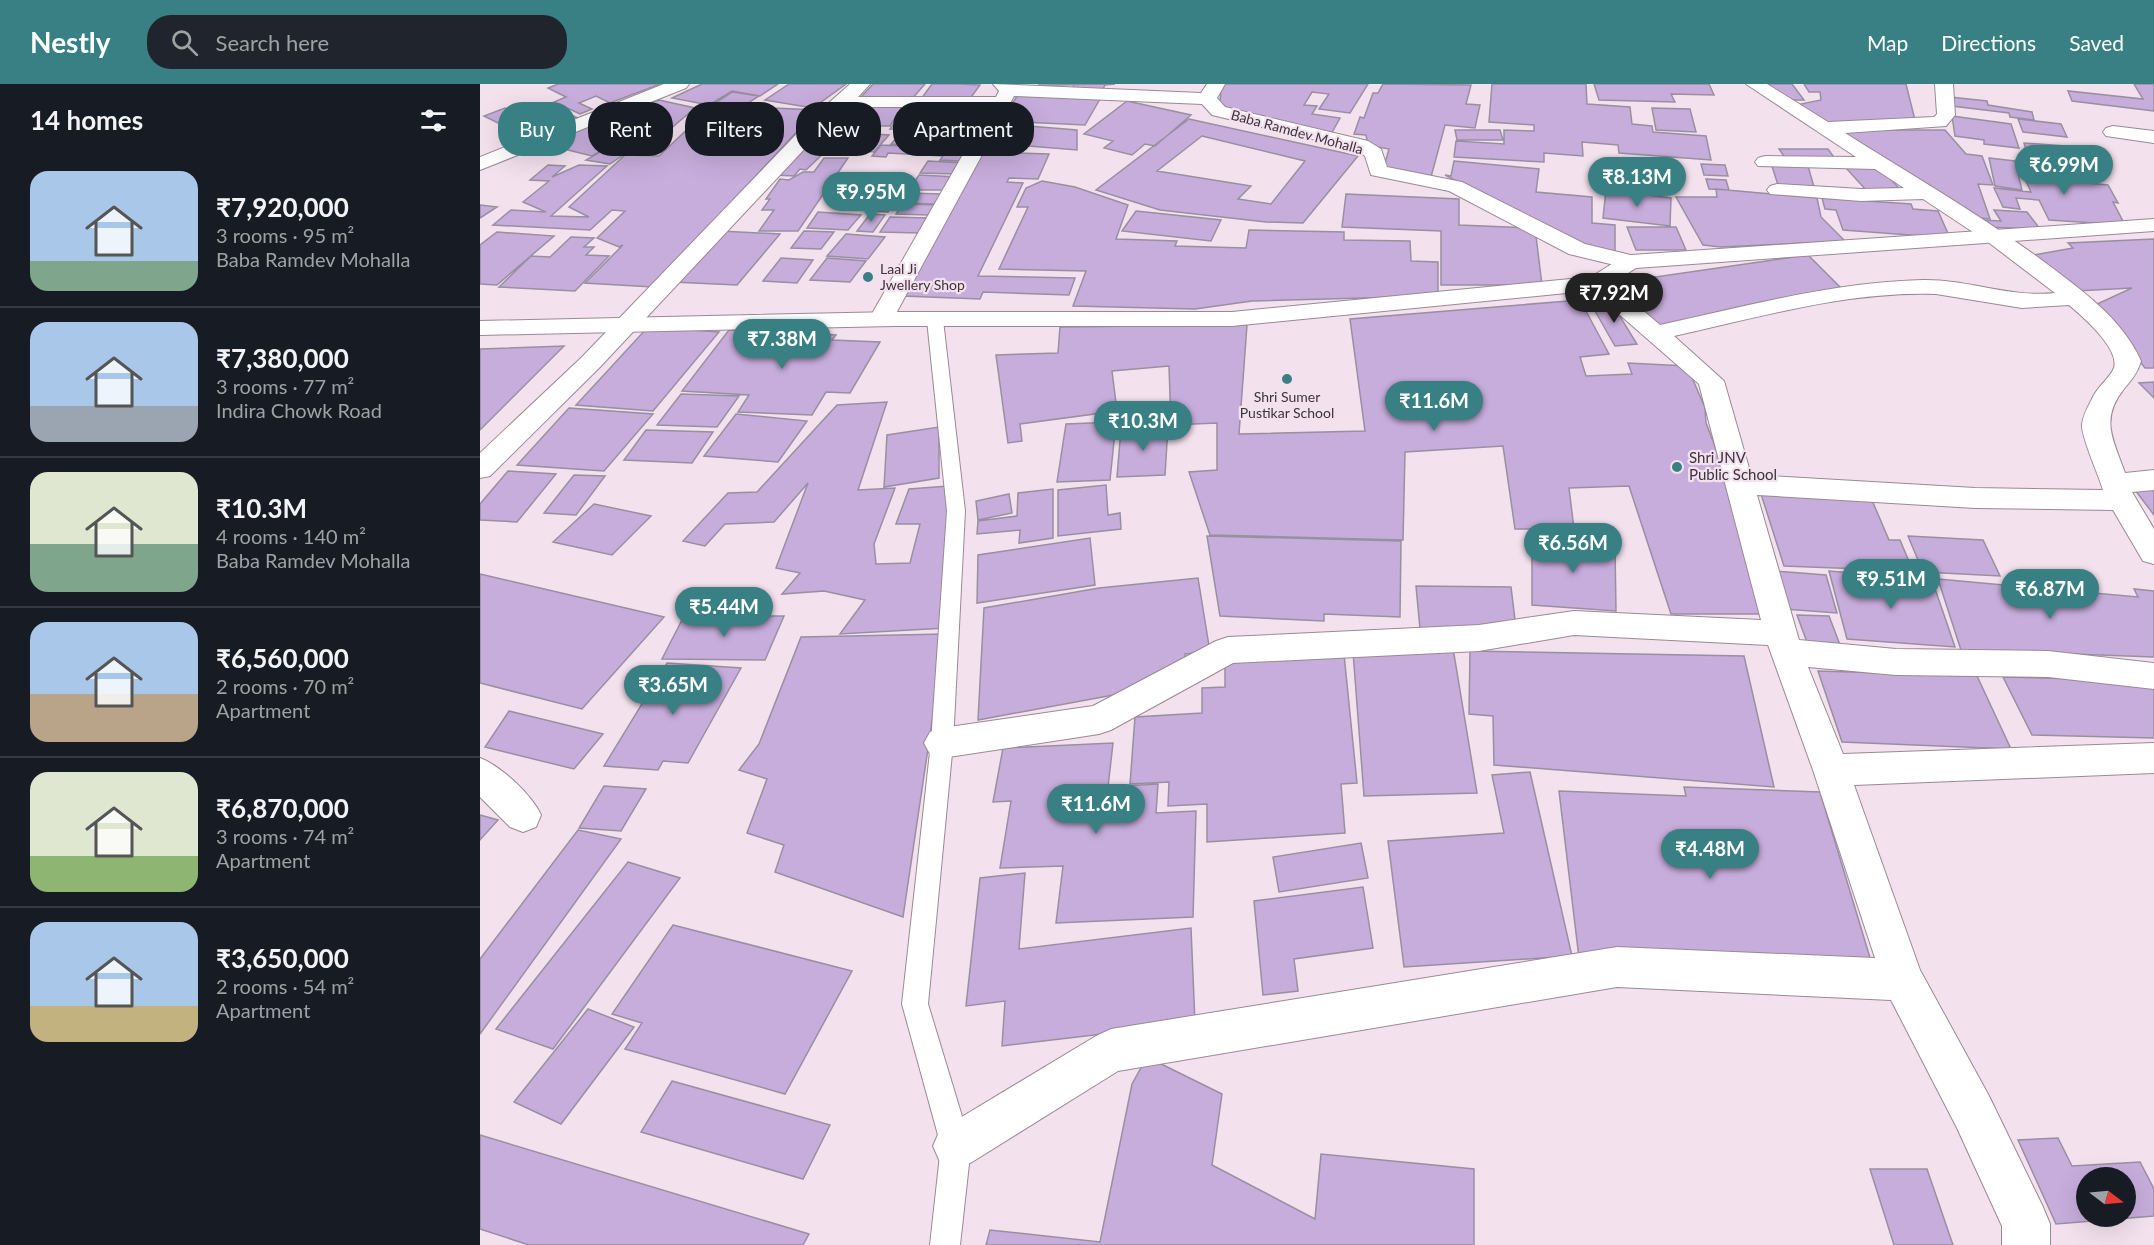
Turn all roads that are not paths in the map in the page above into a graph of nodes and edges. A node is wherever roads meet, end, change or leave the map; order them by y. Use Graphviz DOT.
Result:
graph roads {
  1 [pos="680,84"];
  2 [pos="861,84"];
  3 [pos="1755,84"];
  4 [pos="1944,84"];
  5 [pos="1006,90"];
  6 [pos="1212,91"];
  7 [pos="841,102"];
  8 [pos="1825,128"];
  9 [pos="2113,132"];
  10 [pos="2154,137"];
  11 [pos="796,146"];
  12 [pos="1766,162"];
  13 [pos="1876,163"];
  14 [pos="480,164"];
  15 [pos="1777,190"];
  16 [pos="1930,193"];
  17 [pos="2154,225"];
  18 [pos="1996,237"];
  19 [pos="1631,262"];
  20 [pos="1597,284"];
  21 [pos="2074,297"];
  22 [pos="881,319"];
  23 [pos="935,320"];
  24 [pos="625,325"];
  25 [pos="480,328"];
  26 [pos="1656,333"];
  27 [pos="480,469"];
  28 [pos="2154,480"];
  29 [pos="1740,484"];
  30 [pos="2118,492"];
  31 [pos="2154,553"];
  32 [pos="1783,642"];
  33 [pos="2154,676"];
  34 [pos="942,743"];
  35 [pos="2154,758"];
  36 [pos="1831,770"];
  37 [pos="480,774"];
  38 [pos="523,815"];
  39 [pos="1903,980"];
  40 [pos="956,1146"];
  41 [pos="945,1245"];
  42 [pos="2026,1245"];
  1 -- 14 [label="street"];
  2 -- 7 [label="street"];
  3 -- 8 [label="street"];
  4 -- 8 [label="street"];
  5 -- 6 [label="street"];
  5 -- 7 [label="street"];
  5 -- 22 [label="street"];
  6 -- 19 [label="street, Baba Ramdev Mohalla"];
  8 -- 13 [label="street"];
  9 -- 10 [label="street"];
  11 -- 24 [label="street"];
  12 -- 13 [label="street"];
  13 -- 16 [label="street"];
  15 -- 16 [label="street"];
  16 -- 18 [label="street"];
  17 -- 18 [label="street"];
  18 -- 19 [label="street"];
  18 -- 21 [label="street"];
  19 -- 20 [label="street"];
  20 -- 23 [label="street"];
  20 -- 26 [label="street"];
  21 -- 26 [label="street"];
  21 -- 30 [label="street"];
  22 -- 23 [label="street"];
  22 -- 24 [label="street"];
  23 -- 34 [label="lane"];
  24 -- 25 [label="street"];
  24 -- 27 [label="street"];
  26 -- 29 [label="street"];
  28 -- 30 [label="street"];
  29 -- 30 [label="street"];
  29 -- 32 [label="street"];
  30 -- 31 [label="street"];
  32 -- 33 [label="street"];
  32 -- 34 [label="street"];
  32 -- 36 [label="street"];
  34 -- 40 [label="lane"];
  35 -- 36 [label="street"];
  36 -- 39 [label="street"];
  37 -- 38 [label="street"];
  39 -- 40 [label="street"];
  39 -- 42 [label="street"];
  40 -- 41 [label="lane"];
}
